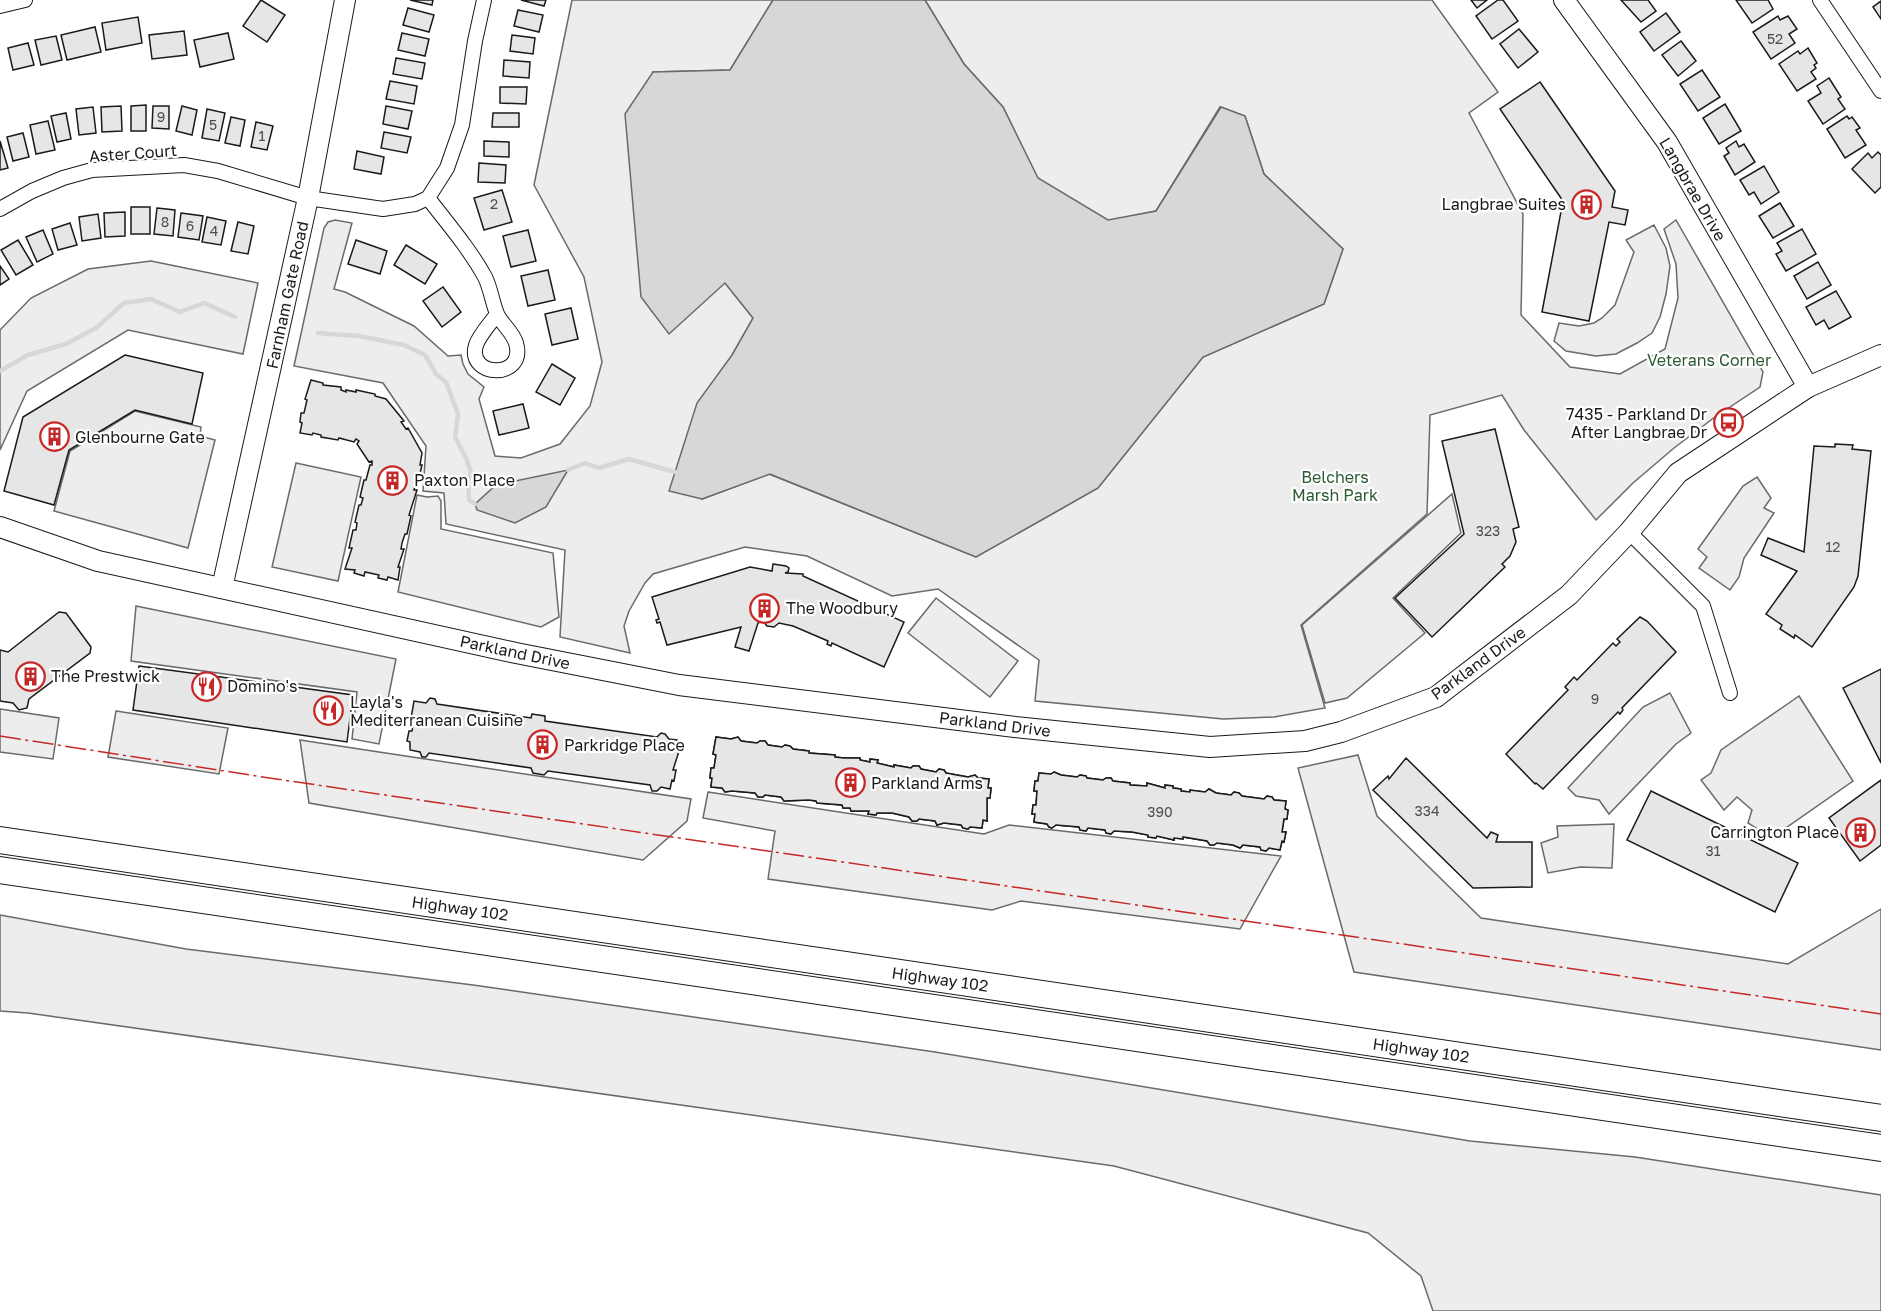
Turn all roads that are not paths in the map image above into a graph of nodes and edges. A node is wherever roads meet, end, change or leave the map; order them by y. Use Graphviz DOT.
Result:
graph roads {
  1 [pos="25,0"];
  2 [pos="345,0"];
  3 [pos="484,0"];
  4 [pos="1564,0"];
  5 [pos="1820,0"];
  6 [pos="0,6"];
  7 [pos="1881,91"];
  8 [pos="308,198"];
  9 [pos="428,198"];
  10 [pos="0,209"];
  11 [pos="497,314"];
  12 [pos="1881,355"];
  13 [pos="1808,387"];
  14 [pos="0,527"];
  15 [pos="1629,532"];
  16 [pos="222,588"];
  17 [pos="1730,693"];
  18 [pos="0,840"];
  19 [pos="0,870"];
  20 [pos="1881,1118"];
  21 [pos="1881,1148"];
  1 -- 6 [label="street"];
  2 -- 8 [label="street, Farnham Gate Road"];
  3 -- 9 [label="street"];
  4 -- 13 [label="street, Langbrae Drive"];
  5 -- 7 [label="street"];
  8 -- 9 [label="street, Aster Court"];
  8 -- 10 [label="street, Aster Court"];
  8 -- 16 [label="street, Farnham Gate Road"];
  9 -- 11 [label="street"];
  12 -- 13 [label="street, Parkland Drive"];
  13 -- 15 [label="street, Parkland Drive"];
  14 -- 16 [label="street, Parkland Drive"];
  15 -- 16 [label="street, Parkland Drive"];
  15 -- 17 [label="street"];
  18 -- 20 [label="highway, Highway 102"];
  19 -- 21 [label="highway, Highway 102"];
}
